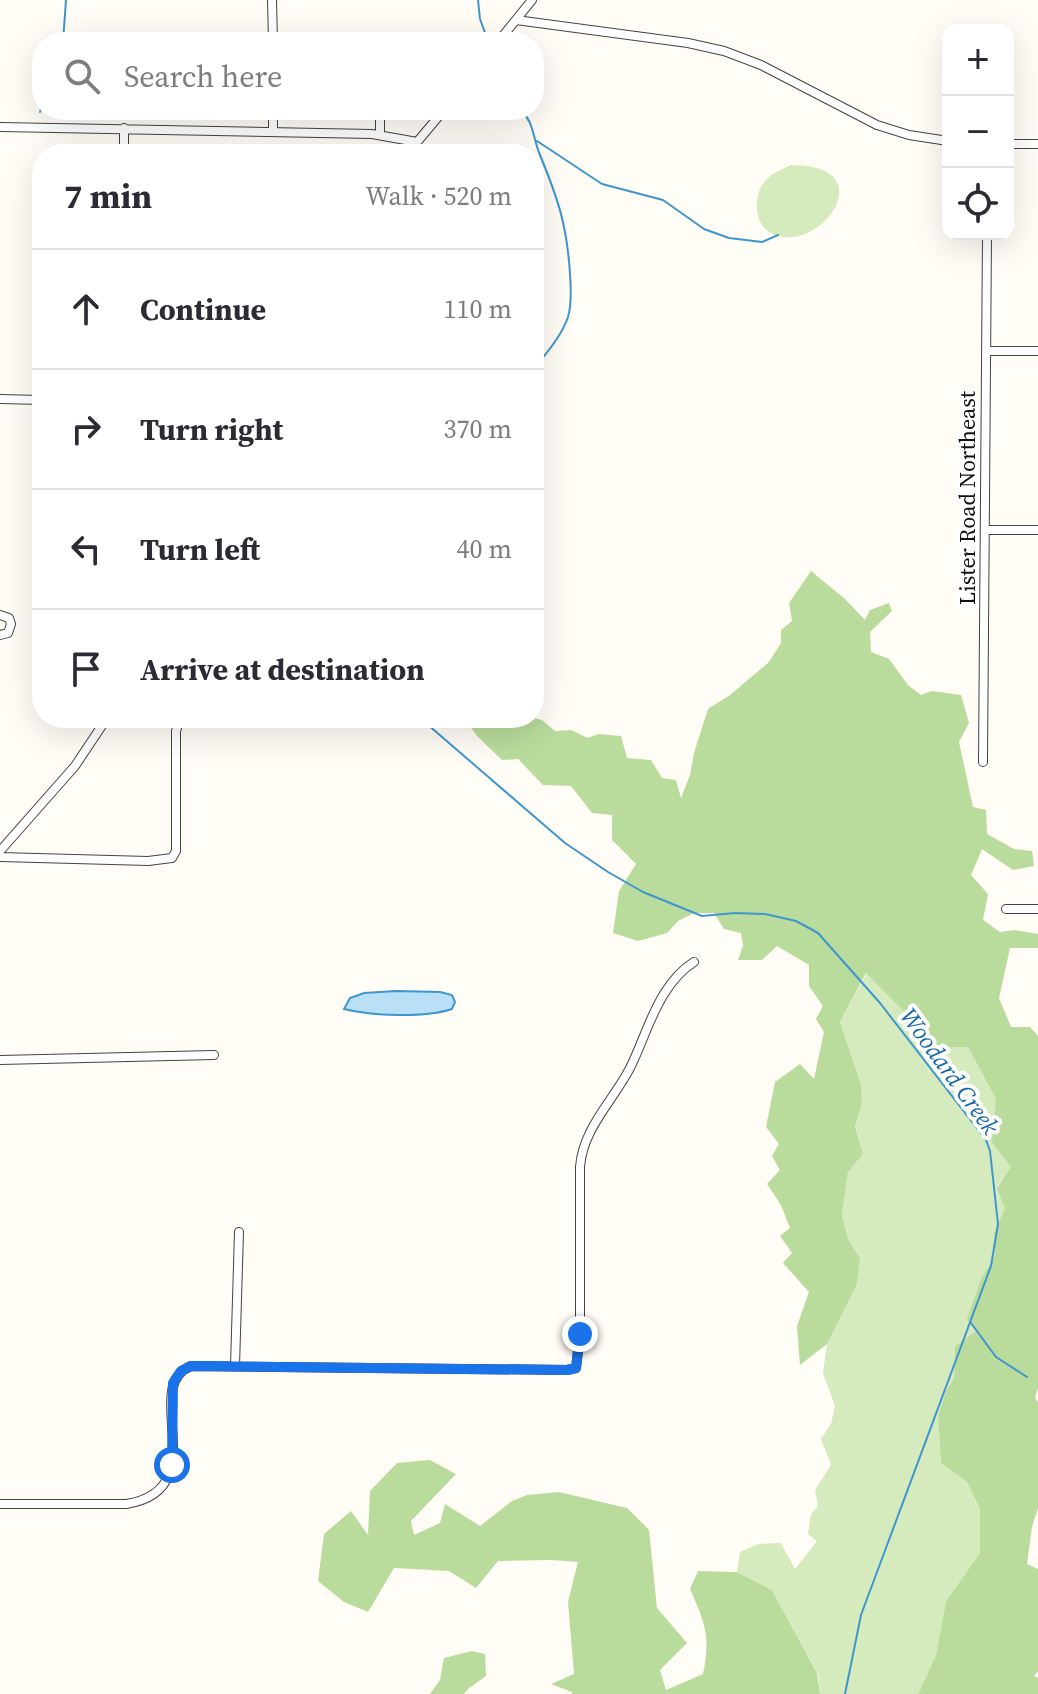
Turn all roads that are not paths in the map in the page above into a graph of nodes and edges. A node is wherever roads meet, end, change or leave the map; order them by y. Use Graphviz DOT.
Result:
graph roads {
  1 [pos="272,0"];
  2 [pos="532,0"];
  3 [pos="516,20"];
  4 [pos="273,32"];
  5 [pos="506,32"];
  6 [pos="273,120"];
  7 [pos="380,120"];
  8 [pos="436,120"];
  9 [pos="0,127"];
  10 [pos="124,128"];
  11 [pos="273,132"];
  12 [pos="380,134"];
  13 [pos="942,140"];
  14 [pos="417,142"];
  15 [pos="124,144"];
  16 [pos="1014,144"];
  17 [pos="1038,144"];
  18 [pos="987,240"];
  19 [pos="986,351"];
  20 [pos="1038,351"];
  21 [pos="0,399"];
  22 [pos="32,400"];
  23 [pos="986,530"];
  24 [pos="1038,530"];
  25 [pos="0,615"];
  26 [pos="0,635"];
  27 [pos="100,728"];
  28 [pos="177,728"];
  29 [pos="983,762"];
  30 [pos="0,851"];
  31 [pos="0,857"];
  32 [pos="1006,909"];
  33 [pos="1038,909"];
  34 [pos="694,962"];
  35 [pos="214,1055"];
  36 [pos="0,1060"];
  37 [pos="239,1232"];
  38 [pos="235,1366"];
  39 [pos="0,1504"];
  1 -- 4 [label="street"];
  2 -- 3 [label="street"];
  3 -- 5 [label="street"];
  3 -- 13 [label="street"];
  6 -- 11 [label="street"];
  7 -- 12 [label="street"];
  8 -- 14 [label="street"];
  9 -- 10 [label="street"];
  10 -- 11 [label="street"];
  10 -- 15 [label="street"];
  11 -- 12 [label="street"];
  12 -- 14 [label="street"];
  16 -- 17 [label="street"];
  18 -- 19 [label="street, Lister Road Northeast"];
  19 -- 20 [label="street"];
  19 -- 23 [label="street, Lister Road Northeast"];
  21 -- 22 [label="street"];
  23 -- 24 [label="street"];
  23 -- 29 [label="street, Lister Road Northeast"];
  25 -- 26 [label="street"];
  27 -- 30 [label="street"];
  28 -- 31 [label="street"];
  32 -- 33 [label="street"];
  34 -- 38 [label="street"];
  35 -- 36 [label="street"];
  37 -- 38 [label="street"];
  38 -- 39 [label="street"];
}
